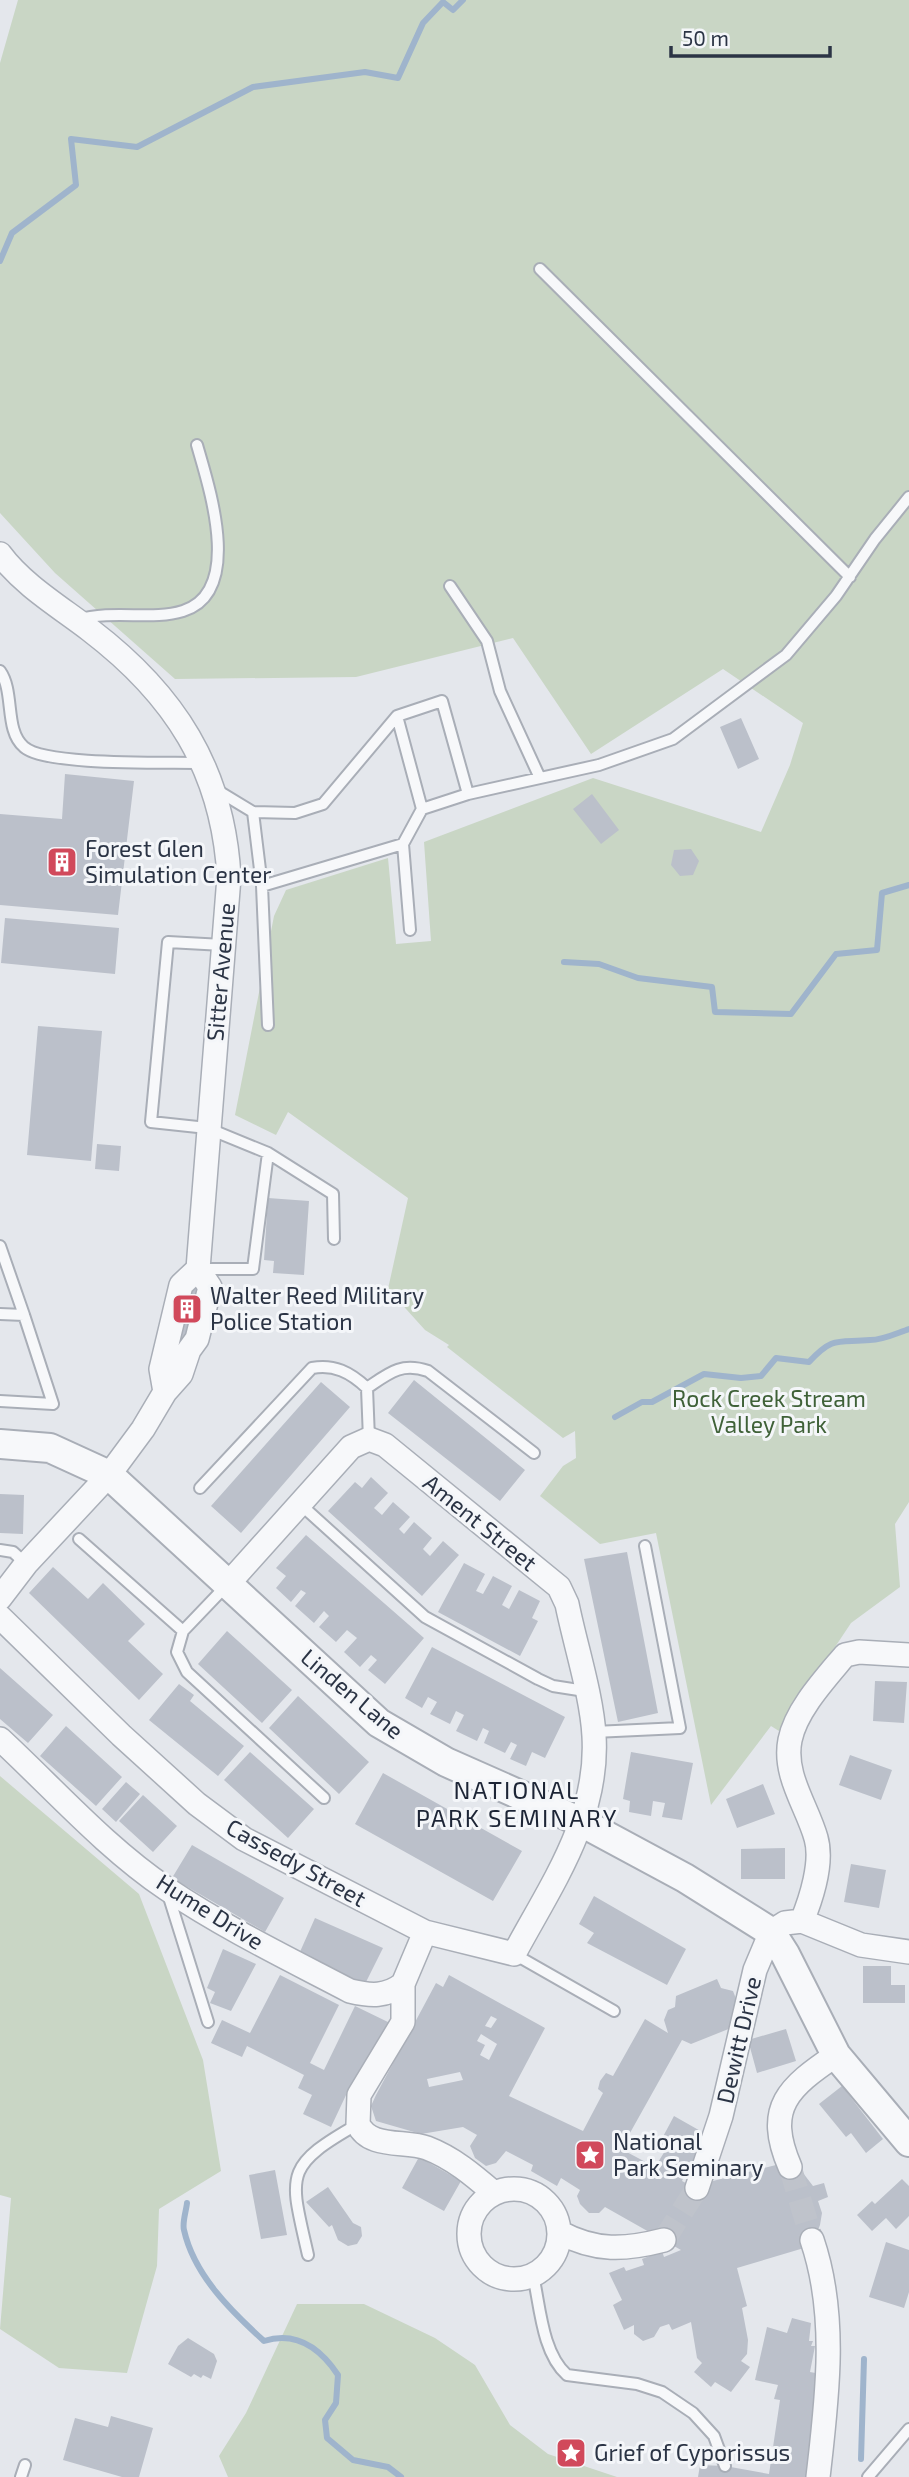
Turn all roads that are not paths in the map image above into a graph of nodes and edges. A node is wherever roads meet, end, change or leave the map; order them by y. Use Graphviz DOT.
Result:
graph roads {
  1 [pos="541,270"];
  2 [pos="197,445"];
  3 [pos="909,497"];
  4 [pos="0,554"];
  5 [pos="849,577"];
  6 [pos="450,586"];
  7 [pos="77,620"];
  8 [pos="0,671"];
  9 [pos="397,716"];
  10 [pos="203,764"];
  11 [pos="540,778"];
  12 [pos="213,788"];
  13 [pos="468,794"];
  14 [pos="422,809"];
  15 [pos="253,812"];
  16 [pos="403,844"];
  17 [pos="262,886"];
  18 [pos="410,930"];
  19 [pos="223,945"];
  20 [pos="268,1026"];
  21 [pos="207,1128"];
  22 [pos="268,1153"];
  23 [pos="334,1239"];
  24 [pos="0,1246"];
  25 [pos="198,1269"];
  26 [pos="0,1314"];
  27 [pos="24,1315"];
  28 [pos="367,1388"];
  29 [pos="0,1401"];
  30 [pos="369,1439"];
  31 [pos="0,1444"];
  32 [pos="534,1453"];
  33 [pos="109,1475"];
  34 [pos="200,1488"];
  35 [pos="299,1503"];
  36 [pos="79,1539"];
  37 [pos="645,1546"];
  38 [pos="0,1550"];
  39 [pos="26,1564"];
  40 [pos="228,1584"];
  41 [pos="0,1598"];
  42 [pos="0,1618"];
  43 [pos="183,1631"];
  44 [pos="909,1655"];
  45 [pos="585,1690"];
  46 [pos="594,1732"];
  47 [pos="0,1738"];
  48 [pos="324,1798"];
  49 [pos="581,1822"];
  50 [pos="166,1888"];
  51 [pos="802,1921"];
  52 [pos="425,1932"];
  53 [pos="771,1932"];
  54 [pos="909,1952"];
  55 [pos="514,1954"];
  56 [pos="403,1984"];
  57 [pos="614,2011"];
  58 [pos="208,2022"];
  59 [pos="836,2055"];
  60 [pos="358,2124"];
  61 [pos="909,2142"];
  62 [pos="790,2167"];
  63 [pos="697,2188"];
  64 [pos="494,2193"];
  65 [pos="559,2232"];
  66 [pos="664,2240"];
  67 [pos="812,2240"];
  68 [pos="308,2255"];
  69 [pos="533,2275"];
  70 [pos="907,2430"];
  71 [pos="25,2465"];
  72 [pos="725,2466"];
  73 [pos="21,2477"];
  74 [pos="818,2477"];
  75 [pos="868,2477"];
  1 -- 5 [label="lane"];
  2 -- 7 [label="lane"];
  3 -- 5 [label="lane"];
  4 -- 7 [label="street, Sitter Avenue"];
  5 -- 11 [label="lane"];
  6 -- 11 [label="lane"];
  7 -- 10 [label="street, Sitter Avenue"];
  8 -- 10 [label="lane"];
  9 -- 13 [label="lane"];
  9 -- 14 [label="lane"];
  9 -- 15 [label="lane"];
  10 -- 12 [label="street, Sitter Avenue"];
  11 -- 13 [label="lane"];
  12 -- 15 [label="lane"];
  12 -- 19 [label="street, Sitter Avenue"];
  13 -- 14 [label="lane"];
  14 -- 16 [label="lane"];
  15 -- 17 [label="lane"];
  16 -- 17 [label="lane"];
  16 -- 18 [label="lane"];
  17 -- 20 [label="lane"];
  19 -- 21 [label="street, Sitter Avenue"];
  19 -- 21 [label="lane"];
  21 -- 22 [label="lane"];
  21 -- 25 [label="street, Sitter Avenue"];
  22 -- 23 [label="lane"];
  22 -- 25 [label="lane"];
  24 -- 27 [label="lane"];
  25 -- 33 [label="street, Sitter Avenue"];
  26 -- 27 [label="lane"];
  27 -- 29 [label="lane"];
  28 -- 30 [label="lane"];
  28 -- 32 [label="lane"];
  28 -- 34 [label="lane"];
  30 -- 35 [label="street"];
  30 -- 45 [label="street, Ament Street"];
  31 -- 33 [label="street, Linden Lane"];
  33 -- 39 [label="street"];
  33 -- 40 [label="street, Linden Lane"];
  35 -- 40 [label="street"];
  35 -- 45 [label="lane"];
  36 -- 43 [label="lane"];
  37 -- 46 [label="lane"];
  38 -- 39 [label="lane"];
  39 -- 41 [label="street"];
  40 -- 43 [label="lane"];
  40 -- 49 [label="street, Linden Lane"];
  42 -- 52 [label="street, Cassedy Street"];
  43 -- 48 [label="lane"];
  44 -- 51 [label="street"];
  45 -- 46 [label="street, Ament Street"];
  46 -- 49 [label="street, Ament Street"];
  47 -- 50 [label="street, Hume Drive"];
  49 -- 53 [label="street, Linden Lane"];
  49 -- 55 [label="street"];
  50 -- 56 [label="street, Hume Drive"];
  50 -- 58 [label="lane"];
  51 -- 53 [label="street"];
  51 -- 54 [label="street"];
  52 -- 55 [label="street, Cassedy Street"];
  52 -- 56 [label="street"];
  53 -- 59 [label="street, Linden Lane"];
  53 -- 63 [label="street, Dewitt Drive"];
  55 -- 57 [label="lane"];
  56 -- 60 [label="street"];
  59 -- 61 [label="street, Linden Lane"];
  59 -- 62 [label="street"];
  60 -- 64 [label="street"];
  60 -- 68 [label="lane"];
  64 -- 65 [label="street"];
  64 -- 69 [label="street"];
  65 -- 66 [label="street"];
  65 -- 69 [label="street"];
  67 -- 74 [label="street"];
  69 -- 72 [label="lane"];
  70 -- 75 [label="lane"];
  71 -- 73 [label="lane"];
}
